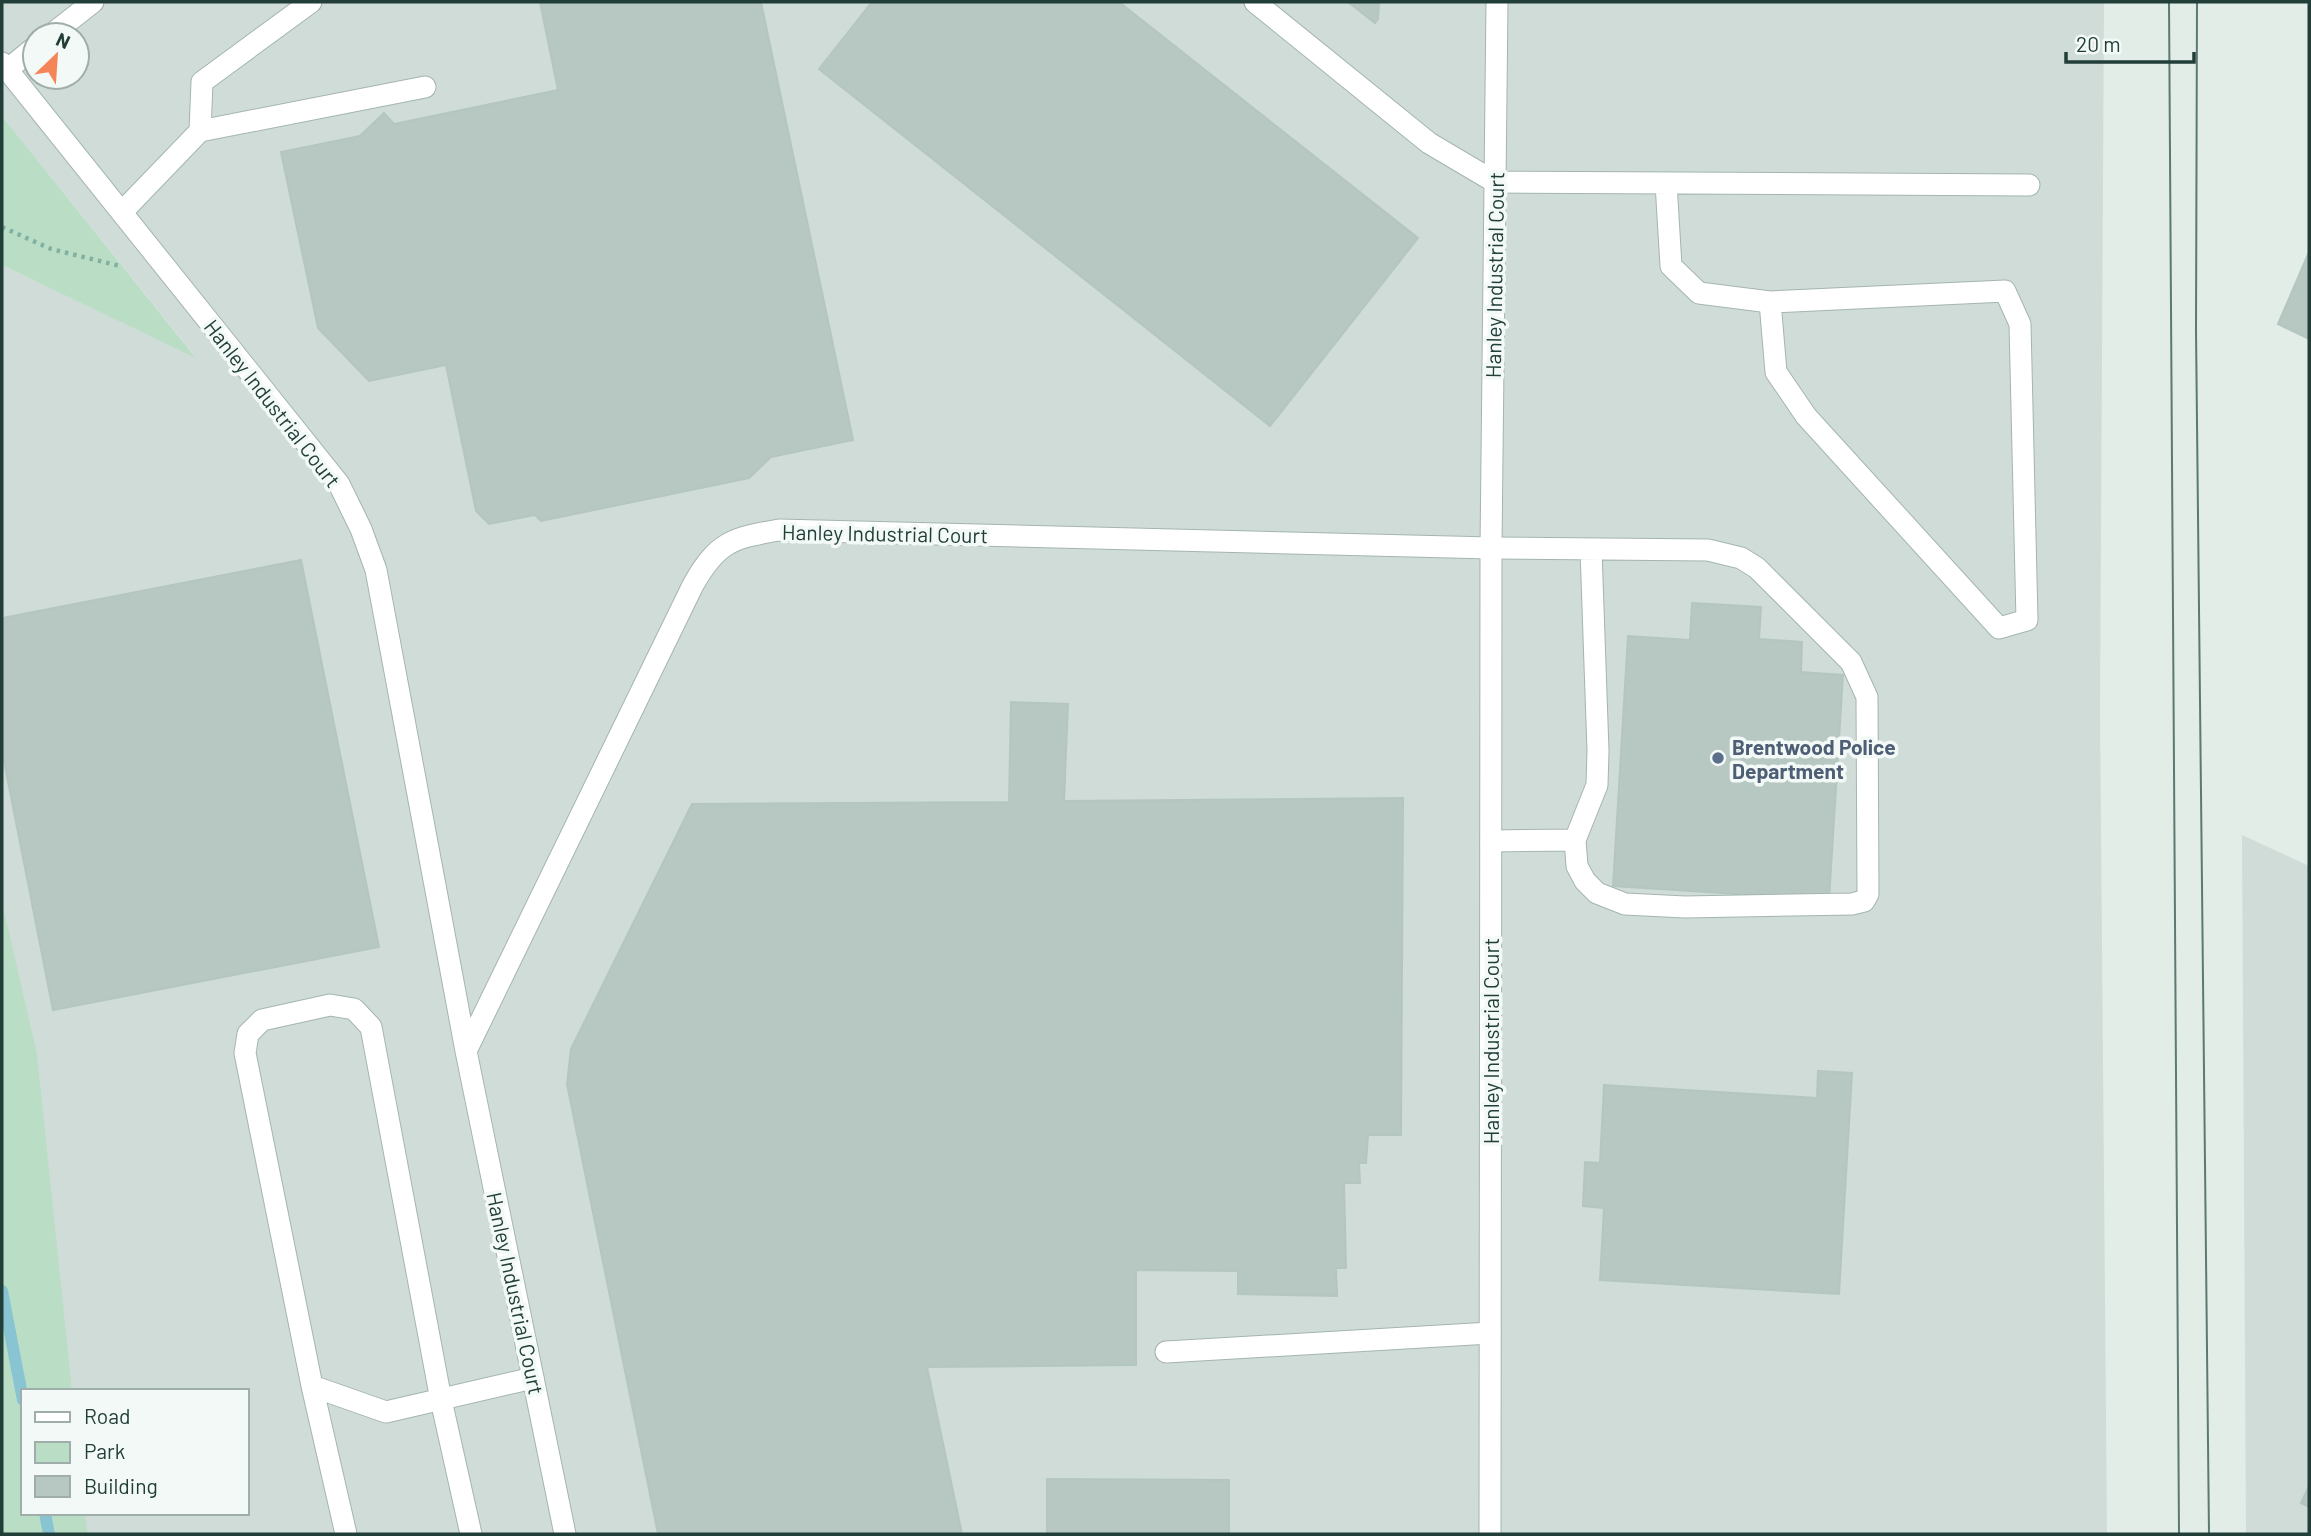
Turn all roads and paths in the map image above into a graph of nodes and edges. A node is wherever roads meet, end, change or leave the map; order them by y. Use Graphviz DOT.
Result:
graph roads {
  1 [pos="93,2"];
  2 [pos="311,2"];
  3 [pos="1255,2"];
  4 [pos="1497,2"];
  5 [pos="69,21"];
  6 [pos="21,56"];
  7 [pos="4,66"];
  8 [pos="425,87"];
  9 [pos="200,131"];
  10 [pos="1495,182"];
  11 [pos="1666,183"];
  12 [pos="2029,185"];
  13 [pos="122,212"];
  14 [pos="2,227"];
  15 [pos="162,262"];
  16 [pos="1770,302"];
  17 [pos="1491,548"];
  18 [pos="1591,550"];
  19 [pos="1575,840"];
  20 [pos="1491,841"];
  21 [pos="466,1051"];
  22 [pos="1490,1333"];
  23 [pos="1166,1352"];
  24 [pos="533,1378"];
  25 [pos="312,1386"];
  26 [pos="441,1400"];
  27 [pos="346,1534"];
  28 [pos="471,1534"];
  29 [pos="565,1534"];
  30 [pos="1490,1534"];
  1 -- 5 [label="street"];
  2 -- 9 [label="street"];
  3 -- 10 [label="street"];
  4 -- 10 [label="street, Hanley Industrial Court"];
  6 -- 7 [label="street"];
  7 -- 13 [label="street, Hanley Industrial Court"];
  8 -- 9 [label="street"];
  9 -- 13 [label="street"];
  10 -- 11 [label="street"];
  10 -- 17 [label="street, Hanley Industrial Court"];
  11 -- 12 [label="street"];
  11 -- 16 [label="street"];
  13 -- 15 [label="street, Hanley Industrial Court"];
  14 -- 15 [label="path"];
  15 -- 21 [label="street, Hanley Industrial Court"];
  16 -- 16 [label="street"];
  17 -- 18 [label="street"];
  17 -- 20 [label="street, Hanley Industrial Court"];
  17 -- 21 [label="street, Hanley Industrial Court"];
  18 -- 19 [label="street"];
  18 -- 19 [label="street"];
  19 -- 20 [label="street"];
  20 -- 22 [label="street, Hanley Industrial Court"];
  21 -- 24 [label="street, Hanley Industrial Court"];
  22 -- 23 [label="street"];
  22 -- 30 [label="street, Hanley Industrial Court"];
  24 -- 26 [label="street"];
  24 -- 29 [label="street, Hanley Industrial Court"];
  25 -- 26 [label="street"];
  25 -- 26 [label="street"];
  25 -- 27 [label="street"];
  26 -- 28 [label="street"];
}
